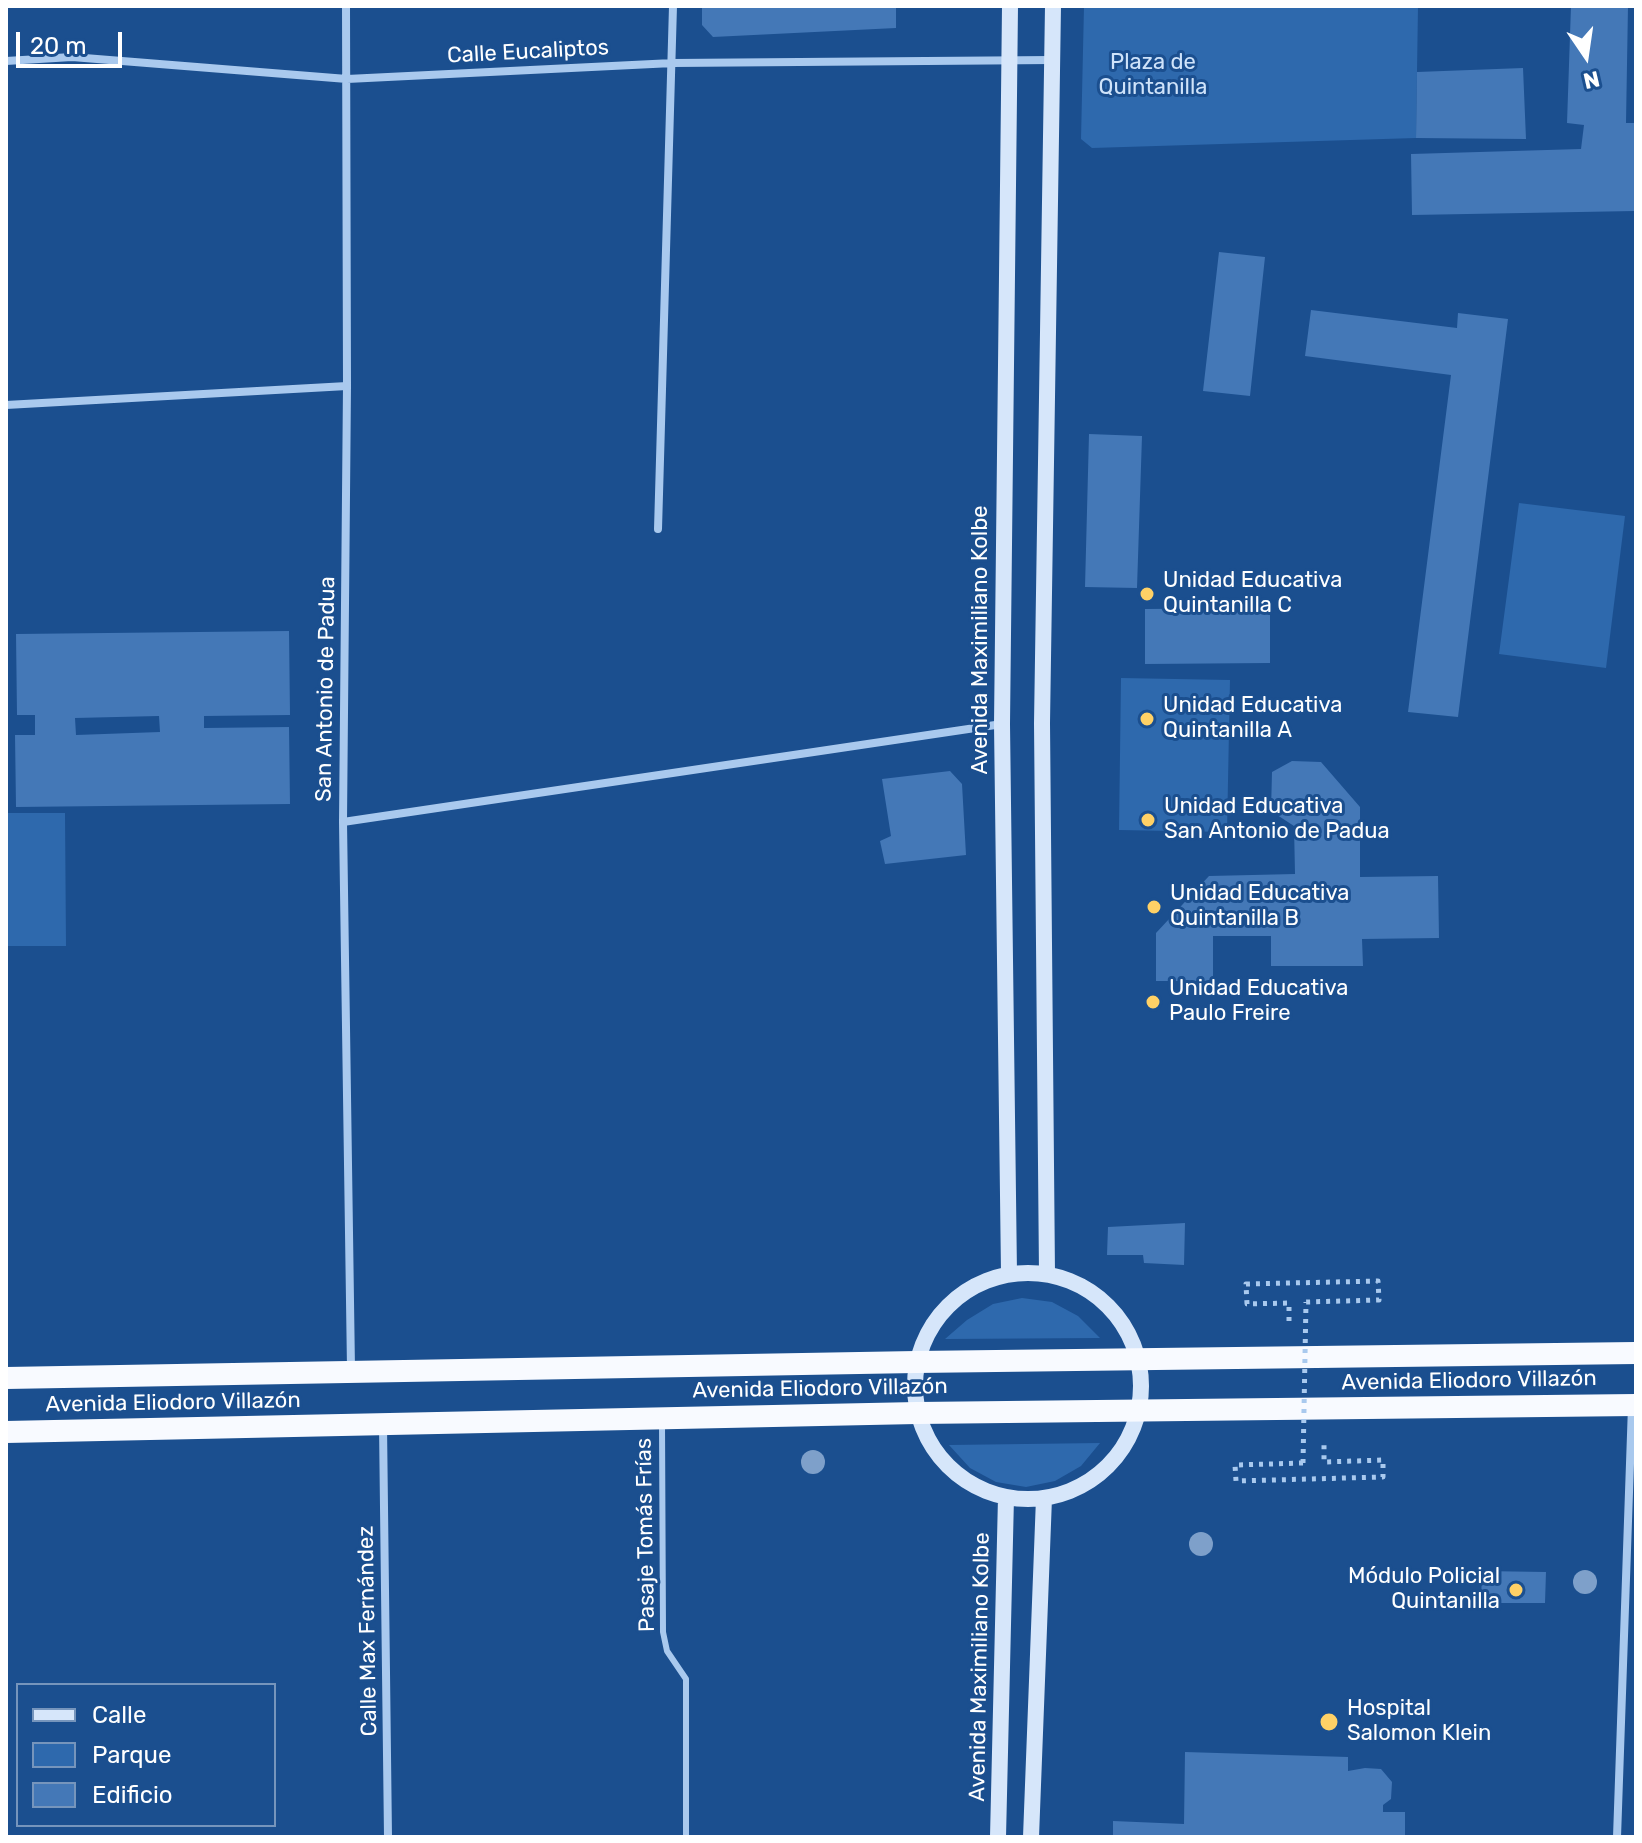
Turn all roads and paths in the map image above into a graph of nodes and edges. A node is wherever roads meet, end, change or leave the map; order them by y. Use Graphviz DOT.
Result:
graph roads {
  1 [pos="346,6"];
  2 [pos="673,6"];
  3 [pos="1010,6"];
  4 [pos="1053,6"];
  5 [pos="1009,59"];
  6 [pos="1053,60"];
  7 [pos="6,61"];
  8 [pos="673,63"];
  9 [pos="347,79"];
  10 [pos="347,386"];
  11 [pos="6,405"];
  12 [pos="658,529"];
  13 [pos="1002,724"];
  14 [pos="343,822"];
  15 [pos="1009,1274"];
  16 [pos="1047,1274"];
  17 [pos="1289,1321"];
  18 [pos="1636,1353"];
  19 [pos="1140,1360"];
  20 [pos="916,1362"];
  21 [pos="351,1372"];
  22 [pos="6,1378"];
  23 [pos="1634,1405"];
  24 [pos="1141,1411"];
  25 [pos="917,1413"];
  26 [pos="662,1418"];
  27 [pos="383,1424"];
  28 [pos="6,1432"];
  29 [pos="1324,1442"];
  30 [pos="1006,1497"];
  31 [pos="1044,1498"];
  32 [pos="388,1837"];
  33 [pos="686,1837"];
  34 [pos="998,1837"];
  35 [pos="1031,1837"];
  36 [pos="1617,1837"];
  1 -- 9 [label="street, San Antonio de Padua"];
  2 -- 8 [label="street"];
  3 -- 5 [label="main road, Avenida Maximiliano Kolbe"];
  4 -- 6 [label="main road"];
  5 -- 6 [label="street, Calle Eucaliptos"];
  5 -- 8 [label="street, Calle Eucaliptos"];
  5 -- 13 [label="main road, Avenida Maximiliano Kolbe"];
  6 -- 16 [label="main road"];
  7 -- 9 [label="street, Calle Eucaliptos"];
  8 -- 9 [label="street, Calle Eucaliptos"];
  8 -- 12 [label="street"];
  9 -- 10 [label="street, San Antonio de Padua"];
  10 -- 11 [label="street"];
  10 -- 14 [label="street, San Antonio de Padua"];
  13 -- 14 [label="street"];
  13 -- 15 [label="main road, Avenida Maximiliano Kolbe"];
  14 -- 21 [label="street, San Antonio de Padua"];
  15 -- 16 [label="main road"];
  15 -- 20 [label="main road"];
  16 -- 19 [label="main road"];
  17 -- 29 [label="path, bridge"];
  18 -- 19 [label="highway, Avenida Eliodoro Villazón"];
  19 -- 20 [label="highway, Avenida Eliodoro Villazón"];
  19 -- 24 [label="main road"];
  20 -- 21 [label="highway, Avenida Eliodoro Villazón"];
  20 -- 25 [label="main road"];
  21 -- 22 [label="highway, Avenida Eliodoro Villazón"];
  23 -- 24 [label="highway, Avenida Eliodoro Villazón"];
  23 -- 36 [label="street"];
  24 -- 25 [label="highway, Avenida Eliodoro Villazón"];
  24 -- 31 [label="main road"];
  25 -- 26 [label="highway, Avenida Eliodoro Villazón"];
  25 -- 30 [label="main road"];
  26 -- 27 [label="highway, Avenida Eliodoro Villazón"];
  26 -- 33 [label="lane, Pasaje Tomás Frías"];
  27 -- 28 [label="highway, Avenida Eliodoro Villazón"];
  27 -- 32 [label="street, Calle Max Fernández"];
  30 -- 31 [label="main road"];
  30 -- 34 [label="main road, Avenida Maximiliano Kolbe"];
  31 -- 35 [label="main road"];
}
